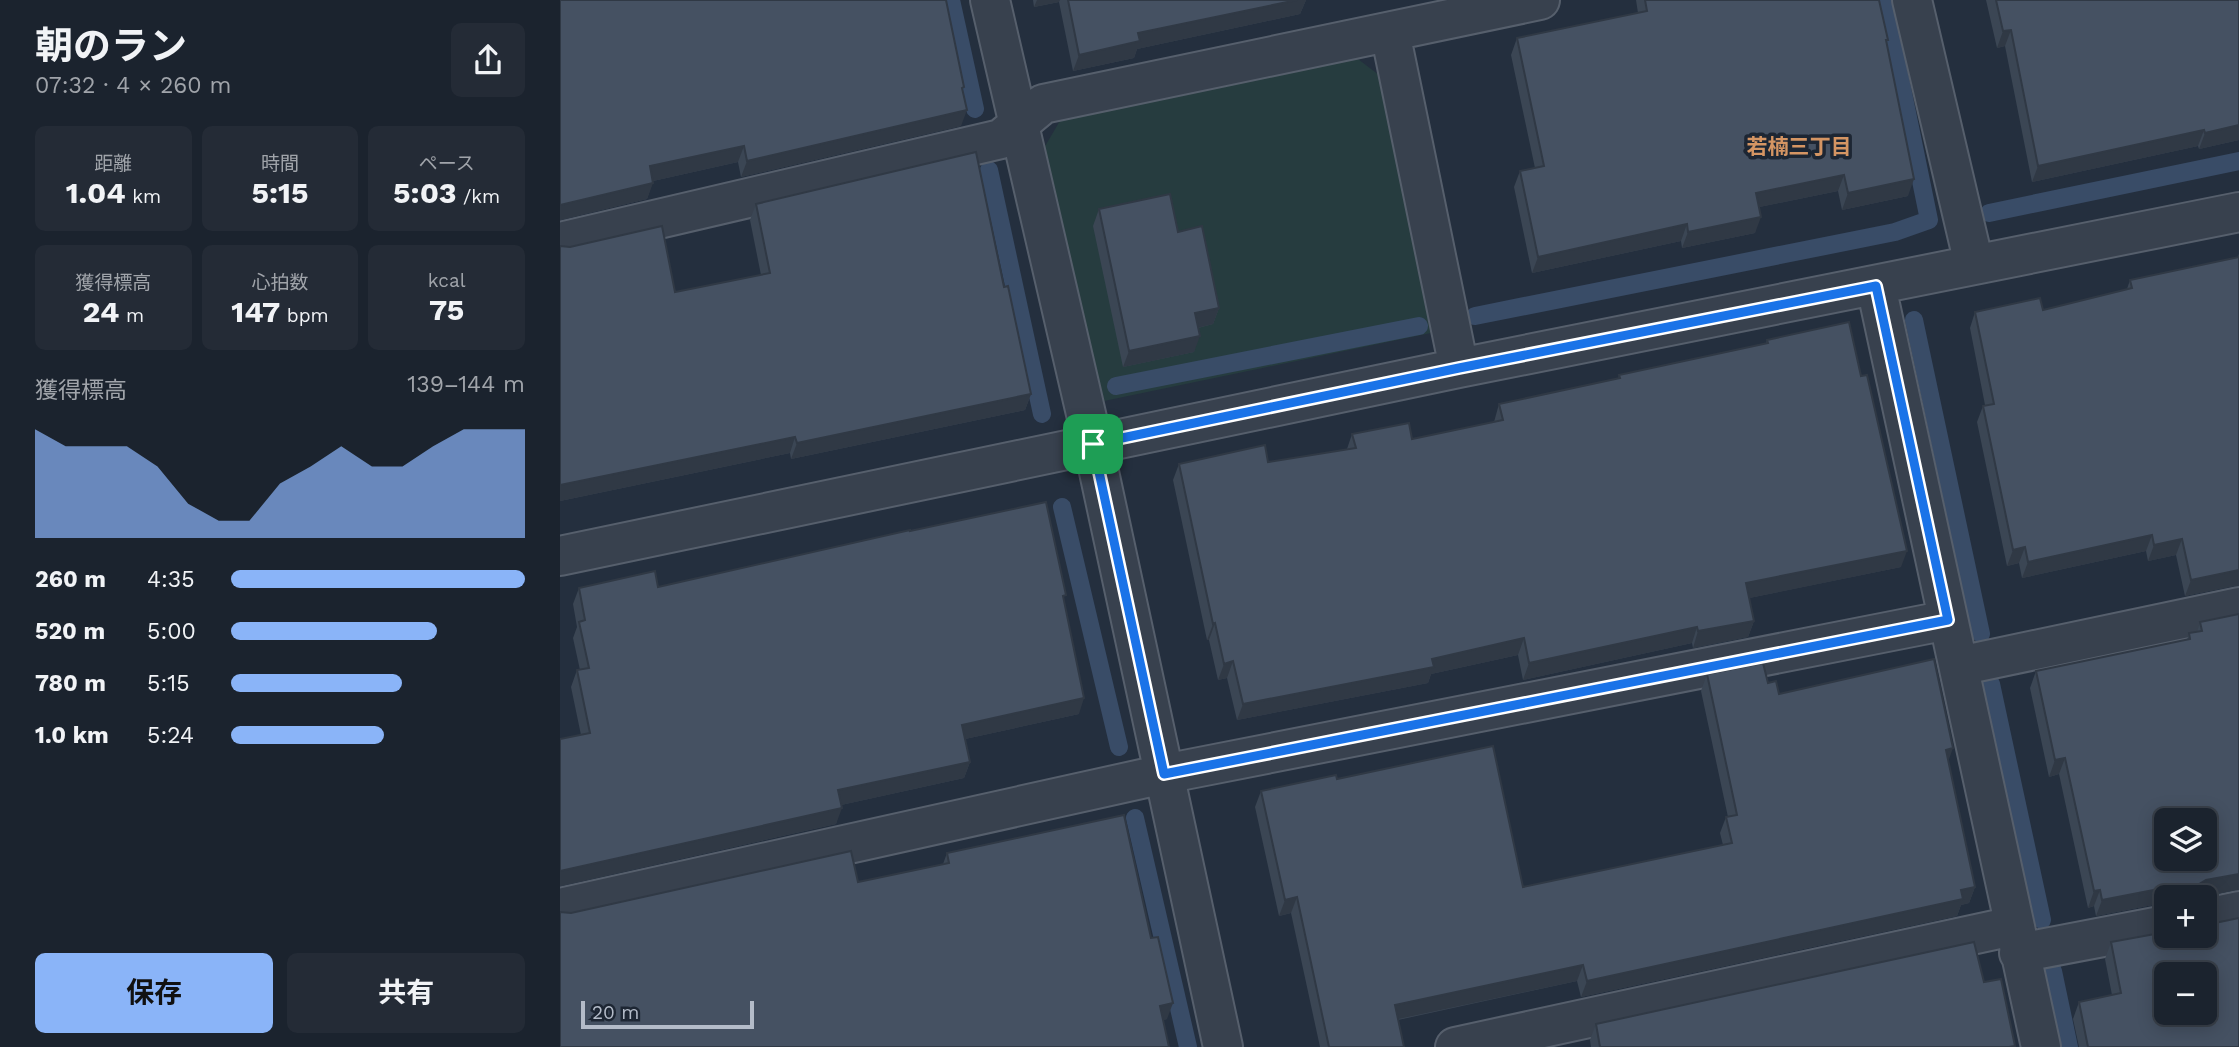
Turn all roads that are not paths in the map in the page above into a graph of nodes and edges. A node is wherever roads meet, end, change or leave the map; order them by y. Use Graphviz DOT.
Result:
graph roads {
  1 [pos="990,0"];
  2 [pos="1540,0"];
  3 [pos="1912,0"];
  4 [pos="1390,32"];
  5 [pos="1019,125"];
  6 [pos="2239,212"];
  7 [pos="560,242"];
  8 [pos="1974,264"];
  9 [pos="1876,286"];
  10 [pos="1459,368"];
  11 [pos="1093,444"];
  12 [pos="560,556"];
  13 [pos="2239,607"];
  14 [pos="1948,620"];
  15 [pos="1959,666"];
  16 [pos="1164,774"];
  17 [pos="560,908"];
  18 [pos="2239,911"];
  19 [pos="2217,916"];
  20 [pos="2154,926"];
  21 [pos="2016,939"];
  22 [pos="1223,1047"];
  23 [pos="1455,1047"];
  24 [pos="2041,1047"];
  1 -- 5 [label="street"];
  2 -- 4 [label="street"];
  3 -- 8 [label="street"];
  4 -- 5 [label="street"];
  4 -- 10 [label="street"];
  5 -- 7 [label="street"];
  5 -- 11 [label="street"];
  6 -- 8 [label="street"];
  8 -- 9 [label="street"];
  9 -- 10 [label="street"];
  9 -- 14 [label="street"];
  10 -- 11 [label="street"];
  11 -- 12 [label="street"];
  11 -- 16 [label="street"];
  13 -- 15 [label="street"];
  14 -- 15 [label="street"];
  14 -- 16 [label="street"];
  15 -- 21 [label="street"];
  16 -- 17 [label="street"];
  16 -- 22 [label="street"];
  18 -- 19 [label="street"];
  20 -- 21 [label="street"];
  21 -- 23 [label="street"];
  21 -- 24 [label="street"];
}
